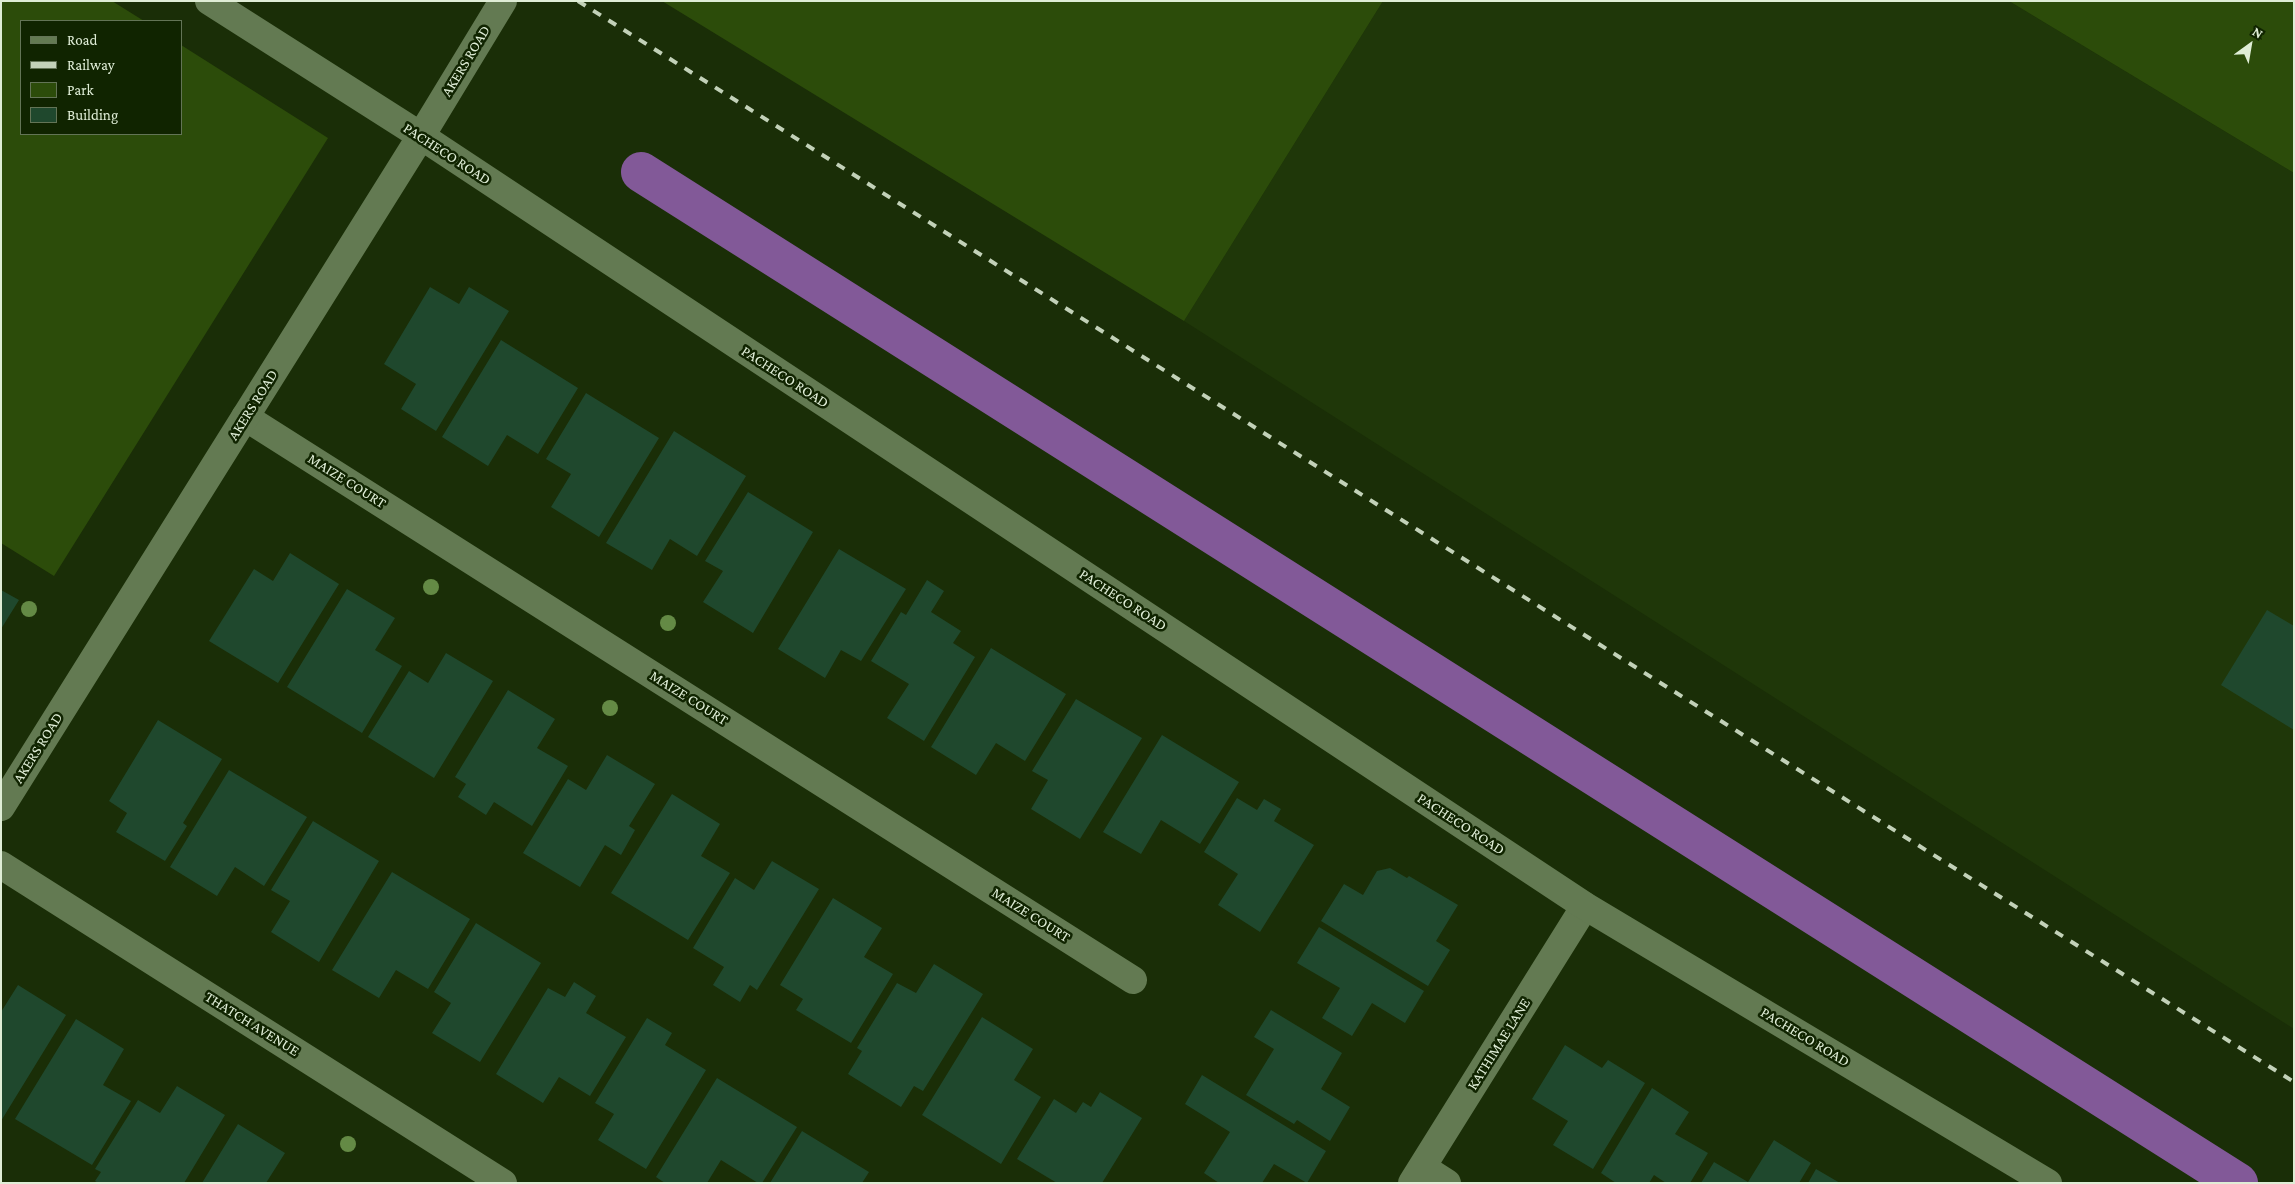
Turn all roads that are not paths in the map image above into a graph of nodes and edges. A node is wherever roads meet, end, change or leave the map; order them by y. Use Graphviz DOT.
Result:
graph roads {
  1 [pos="209,1"];
  2 [pos="503,1"];
  3 [pos="421,136"];
  4 [pos="245,417"];
  5 [pos="1,807"];
  6 [pos="1,865"];
  7 [pos="1585,906"];
  8 [pos="1133,980"];
  9 [pos="1417,1175"];
  10 [pos="504,1183"];
  11 [pos="1447,1183"];
  12 [pos="2048,1183"];
  1 -- 3 [label="street, PACHECO ROAD"];
  2 -- 3 [label="street, AKERS ROAD"];
  3 -- 4 [label="street, AKERS ROAD"];
  3 -- 7 [label="street, PACHECO ROAD"];
  4 -- 5 [label="street, AKERS ROAD"];
  4 -- 8 [label="street, MAIZE COURT"];
  6 -- 10 [label="street, THATCH AVENUE"];
  7 -- 9 [label="street, KATHIMAE LANE"];
  7 -- 12 [label="street, PACHECO ROAD"];
  9 -- 11 [label="street"];
}
